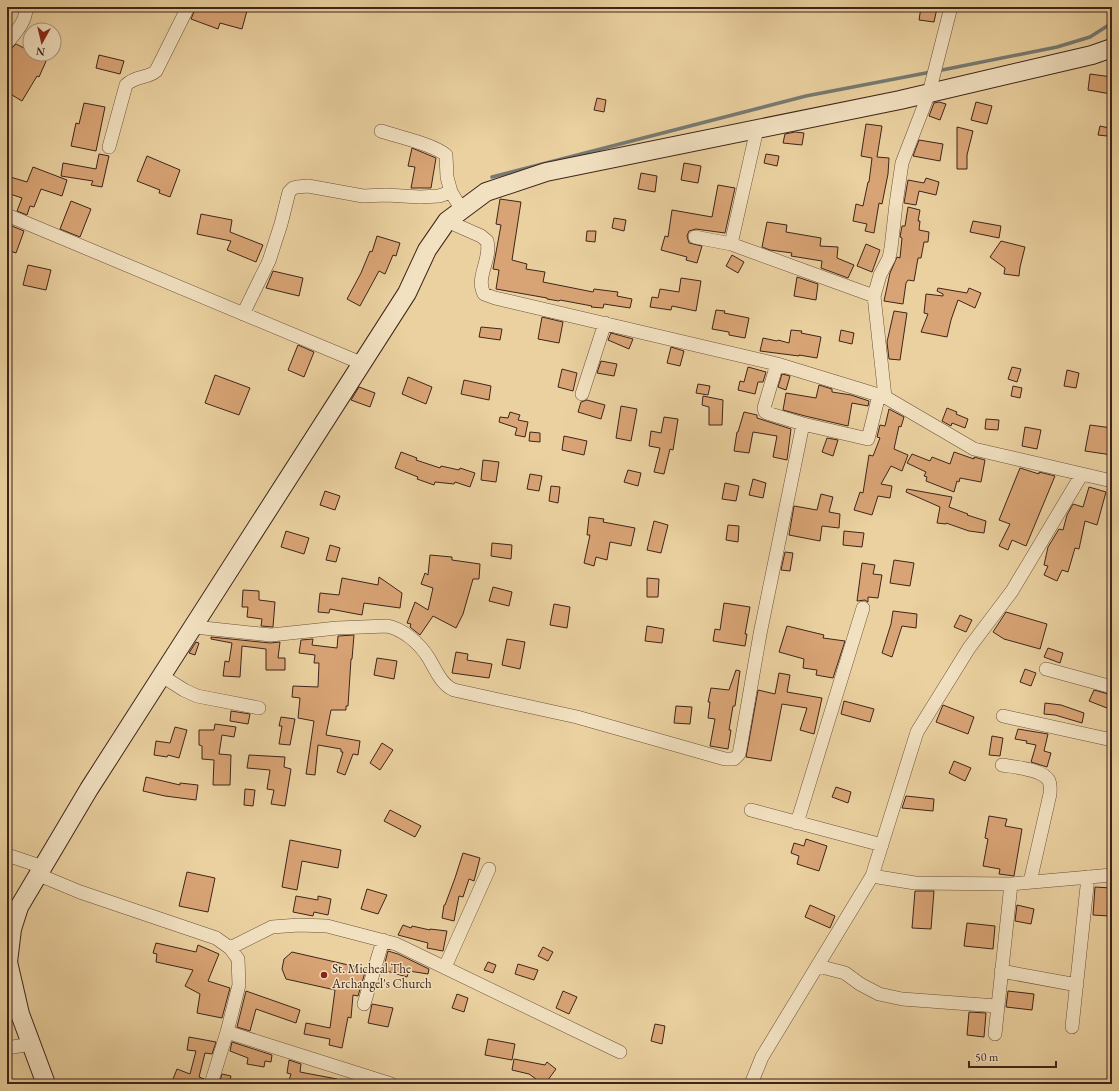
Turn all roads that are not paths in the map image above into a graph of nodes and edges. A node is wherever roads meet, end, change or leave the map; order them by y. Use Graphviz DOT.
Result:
graph roads {
  1 [pos="26,7"];
  2 [pos="188,7"];
  3 [pos="951,7"];
  4 [pos="7,43"];
  5 [pos="1112,48"];
  6 [pos="929,93"];
  7 [pos="756,129"];
  8 [pos="381,131"];
  9 [pos="109,147"];
  10 [pos="450,192"];
  11 [pos="462,210"];
  12 [pos="7,215"];
  13 [pos="447,221"];
  14 [pos="695,237"];
  15 [pos="731,244"];
  16 [pos="874,296"];
  17 [pos="243,314"];
  18 [pos="605,324"];
  19 [pos="361,363"];
  20 [pos="777,364"];
  21 [pos="582,394"];
  22 [pos="882,396"];
  23 [pos="803,424"];
  24 [pos="1082,474"];
  25 [pos="1112,481"];
  26 [pos="863,608"];
  27 [pos="194,627"];
  28 [pos="1046,669"];
  29 [pos="162,676"];
  30 [pos="1112,687"];
  31 [pos="259,708"];
  32 [pos="1003,716"];
  33 [pos="1112,740"];
  34 [pos="1002,765"];
  35 [pos="751,810"];
  36 [pos="797,823"];
  37 [pos="882,845"];
  38 [pos="7,856"];
  39 [pos="489,869"];
  40 [pos="41,871"];
  41 [pos="1112,875"];
  42 [pos="872,876"];
  43 [pos="1088,877"];
  44 [pos="1030,882"];
  45 [pos="1011,884"];
  46 [pos="383,940"];
  47 [pos="230,948"];
  48 [pos="818,966"];
  49 [pos="444,967"];
  50 [pos="1001,971"];
  51 [pos="1076,984"];
  52 [pos="364,1004"];
  53 [pos="997,1006"];
  54 [pos="1072,1027"];
  55 [pos="227,1032"];
  56 [pos="995,1034"];
  57 [pos="31,1044"];
  58 [pos="7,1048"];
  59 [pos="620,1052"];
  60 [pos="359,1079"];
  61 [pos="46,1084"];
  62 [pos="210,1084"];
  63 [pos="391,1084"];
  64 [pos="751,1084"];
  1 -- 4 [label="street"];
  2 -- 9 [label="street"];
  3 -- 6 [label="street"];
  5 -- 6 [label="street"];
  6 -- 7 [label="street"];
  6 -- 16 [label="street"];
  7 -- 11 [label="street"];
  7 -- 15 [label="street"];
  8 -- 10 [label="street"];
  10 -- 11 [label="street"];
  10 -- 17 [label="street"];
  11 -- 13 [label="street"];
  12 -- 17 [label="street"];
  13 -- 18 [label="street"];
  13 -- 19 [label="street"];
  14 -- 15 [label="street"];
  15 -- 16 [label="street"];
  16 -- 22 [label="street"];
  17 -- 19 [label="street"];
  18 -- 20 [label="street"];
  18 -- 21 [label="street"];
  19 -- 27 [label="street"];
  20 -- 22 [label="street"];
  20 -- 23 [label="street"];
  22 -- 23 [label="street"];
  22 -- 24 [label="street"];
  23 -- 27 [label="street"];
  24 -- 25 [label="street"];
  24 -- 37 [label="street"];
  26 -- 36 [label="street"];
  27 -- 29 [label="street"];
  28 -- 30 [label="street"];
  29 -- 31 [label="street"];
  29 -- 40 [label="street"];
  32 -- 33 [label="street"];
  34 -- 44 [label="street"];
  35 -- 36 [label="street"];
  36 -- 37 [label="street"];
  37 -- 42 [label="street"];
  38 -- 40 [label="street"];
  39 -- 49 [label="street"];
  40 -- 47 [label="street"];
  40 -- 57 [label="street"];
  41 -- 43 [label="street"];
  42 -- 45 [label="street"];
  42 -- 48 [label="street"];
  43 -- 44 [label="street"];
  43 -- 51 [label="street"];
  44 -- 45 [label="street"];
  45 -- 50 [label="street"];
  46 -- 47 [label="street"];
  46 -- 49 [label="street"];
  46 -- 52 [label="street"];
  47 -- 55 [label="street"];
  48 -- 53 [label="street"];
  48 -- 64 [label="street"];
  49 -- 59 [label="street"];
  50 -- 51 [label="street"];
  50 -- 53 [label="street"];
  51 -- 54 [label="street"];
  53 -- 56 [label="street"];
  55 -- 60 [label="street"];
  55 -- 62 [label="street"];
  57 -- 58 [label="street"];
  57 -- 61 [label="street"];
  60 -- 63 [label="street"];
}
